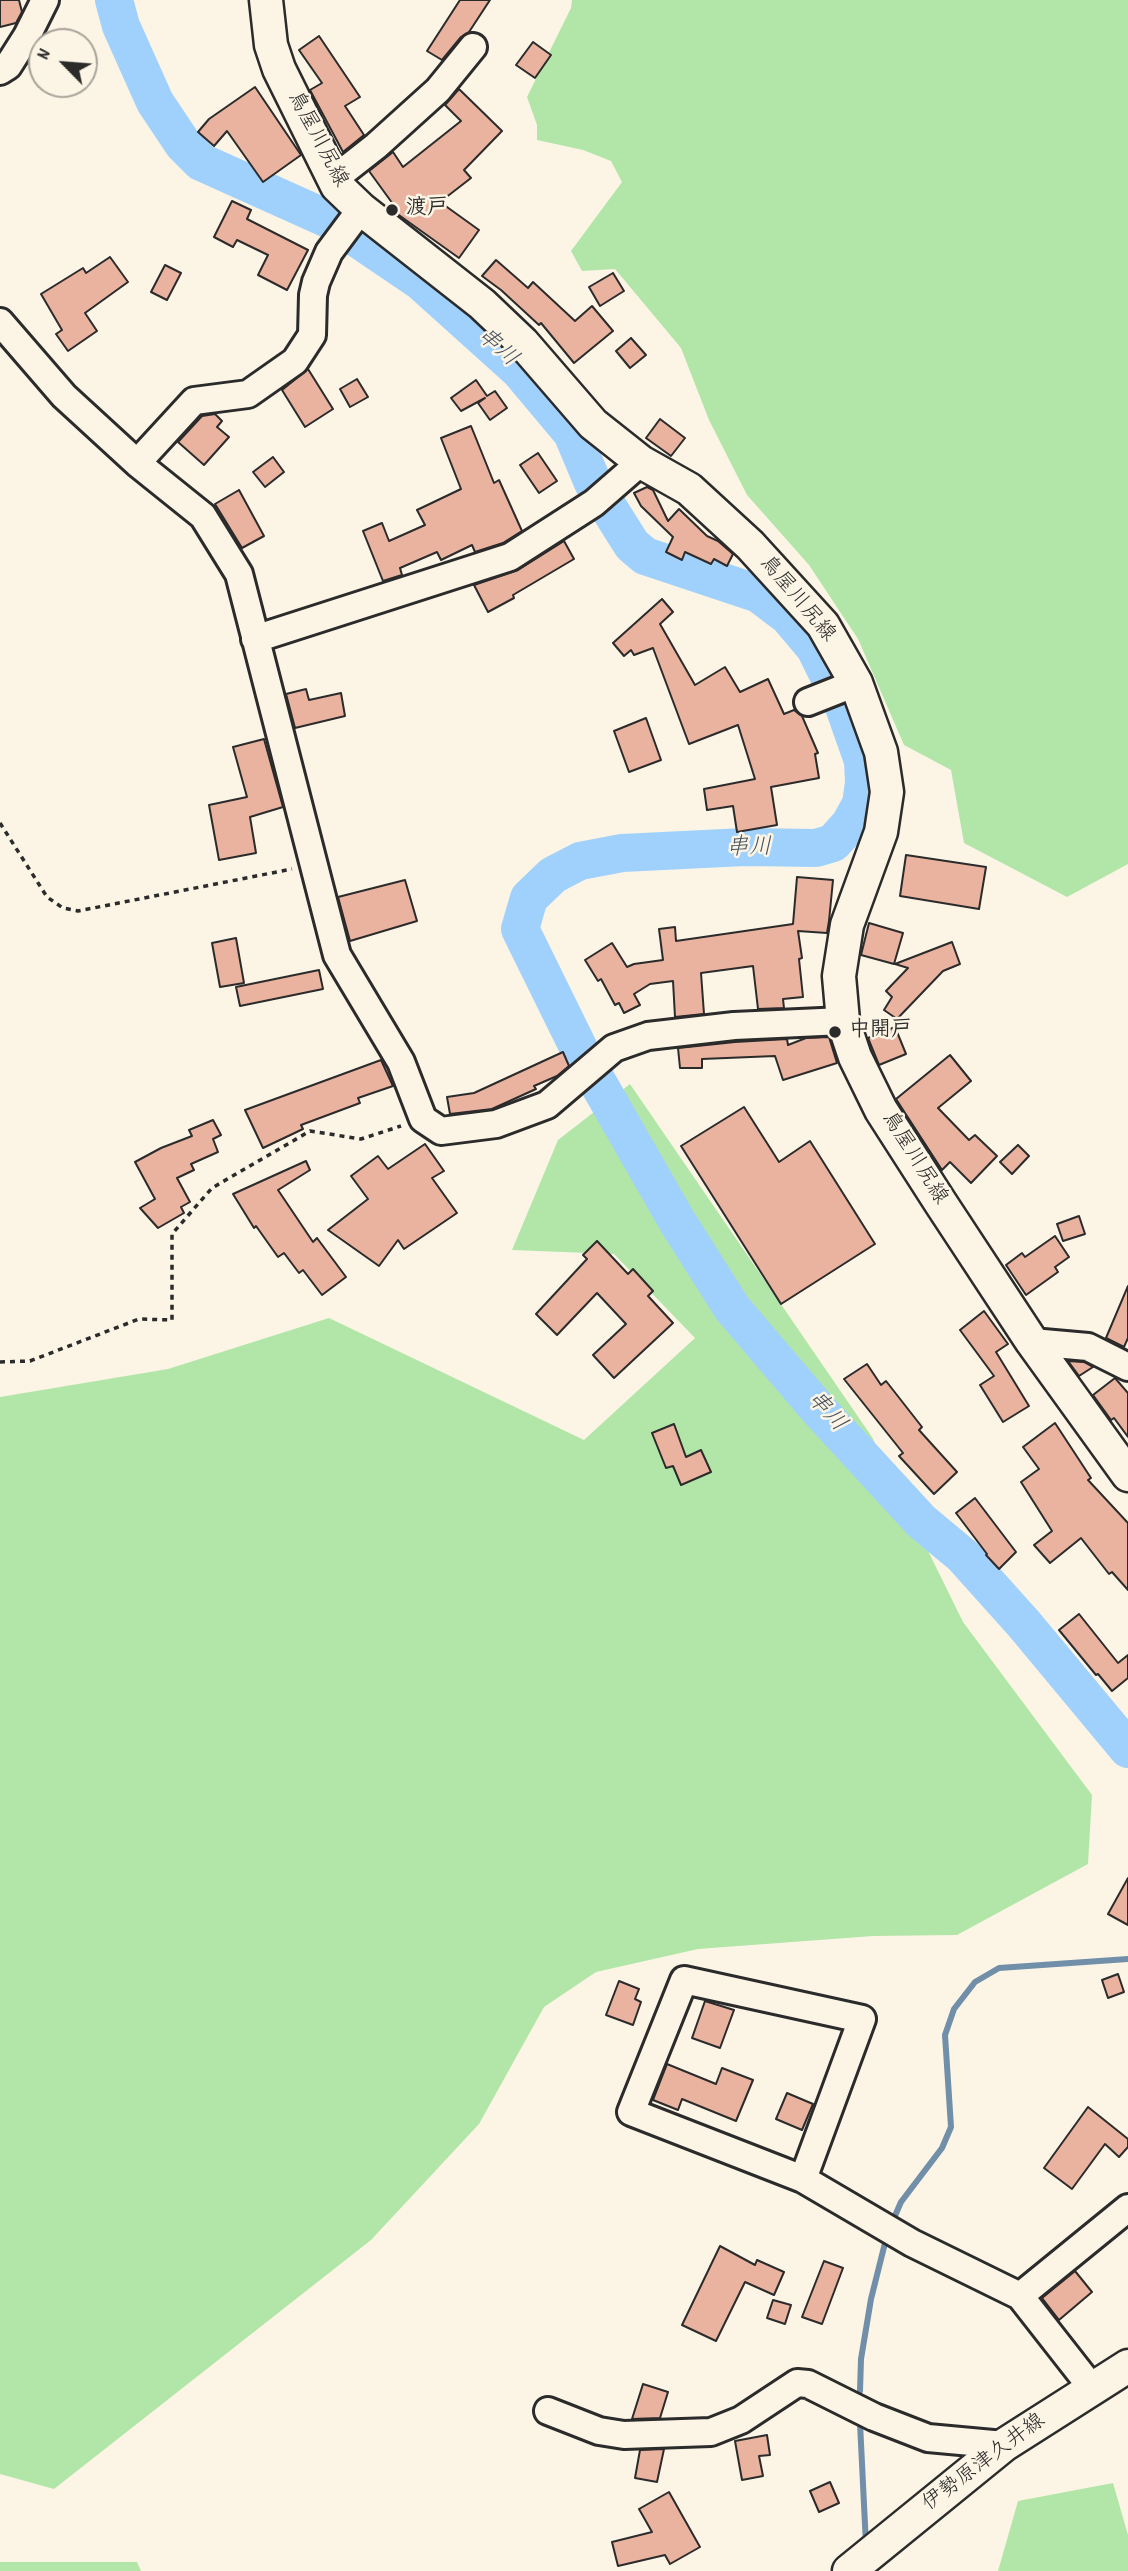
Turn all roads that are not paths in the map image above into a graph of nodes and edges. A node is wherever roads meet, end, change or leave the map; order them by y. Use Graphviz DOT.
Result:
graph roads {
  1 [pos="45,0"];
  2 [pos="266,0"];
  3 [pos="473,47"];
  4 [pos="0,71"];
  5 [pos="334,179"];
  6 [pos="356,214"];
  7 [pos="0,322"];
  8 [pos="137,463"];
  9 [pos="632,470"];
  10 [pos="255,639"];
  11 [pos="850,686"];
  12 [pos="807,702"];
  13 [pos="843,1021"];
  14 [pos="1032,1342"];
  15 [pos="1128,1367"];
  16 [pos="1128,1475"];
  17 [pos="803,2179"];
  18 [pos="1128,2208"];
  19 [pos="1020,2296"];
  20 [pos="1116,2376"];
  21 [pos="548,2411"];
  22 [pos="1004,2445"];
  23 [pos="849,2571"];
  1 -- 4 [label="street"];
  2 -- 5 [label="main road, 鳥屋川尻線"];
  3 -- 5 [label="street"];
  5 -- 6 [label="main road, 鳥屋川尻線"];
  6 -- 8 [label="street"];
  6 -- 9 [label="main road, 鳥屋川尻線"];
  7 -- 8 [label="street"];
  8 -- 10 [label="street"];
  9 -- 10 [label="street"];
  9 -- 11 [label="main road, 鳥屋川尻線"];
  10 -- 13 [label="street"];
  11 -- 12 [label="street"];
  11 -- 13 [label="main road, 鳥屋川尻線"];
  13 -- 14 [label="main road, 鳥屋川尻線"];
  14 -- 15 [label="street"];
  14 -- 16 [label="main road, 鳥屋川尻線"];
  17 -- 17 [label="street"];
  17 -- 19 [label="street"];
  18 -- 19 [label="street"];
  19 -- 20 [label="street"];
  20 -- 22 [label="main road, 伊勢原津久井線"];
  21 -- 22 [label="street"];
  22 -- 23 [label="main road, 伊勢原津久井線"];
}
